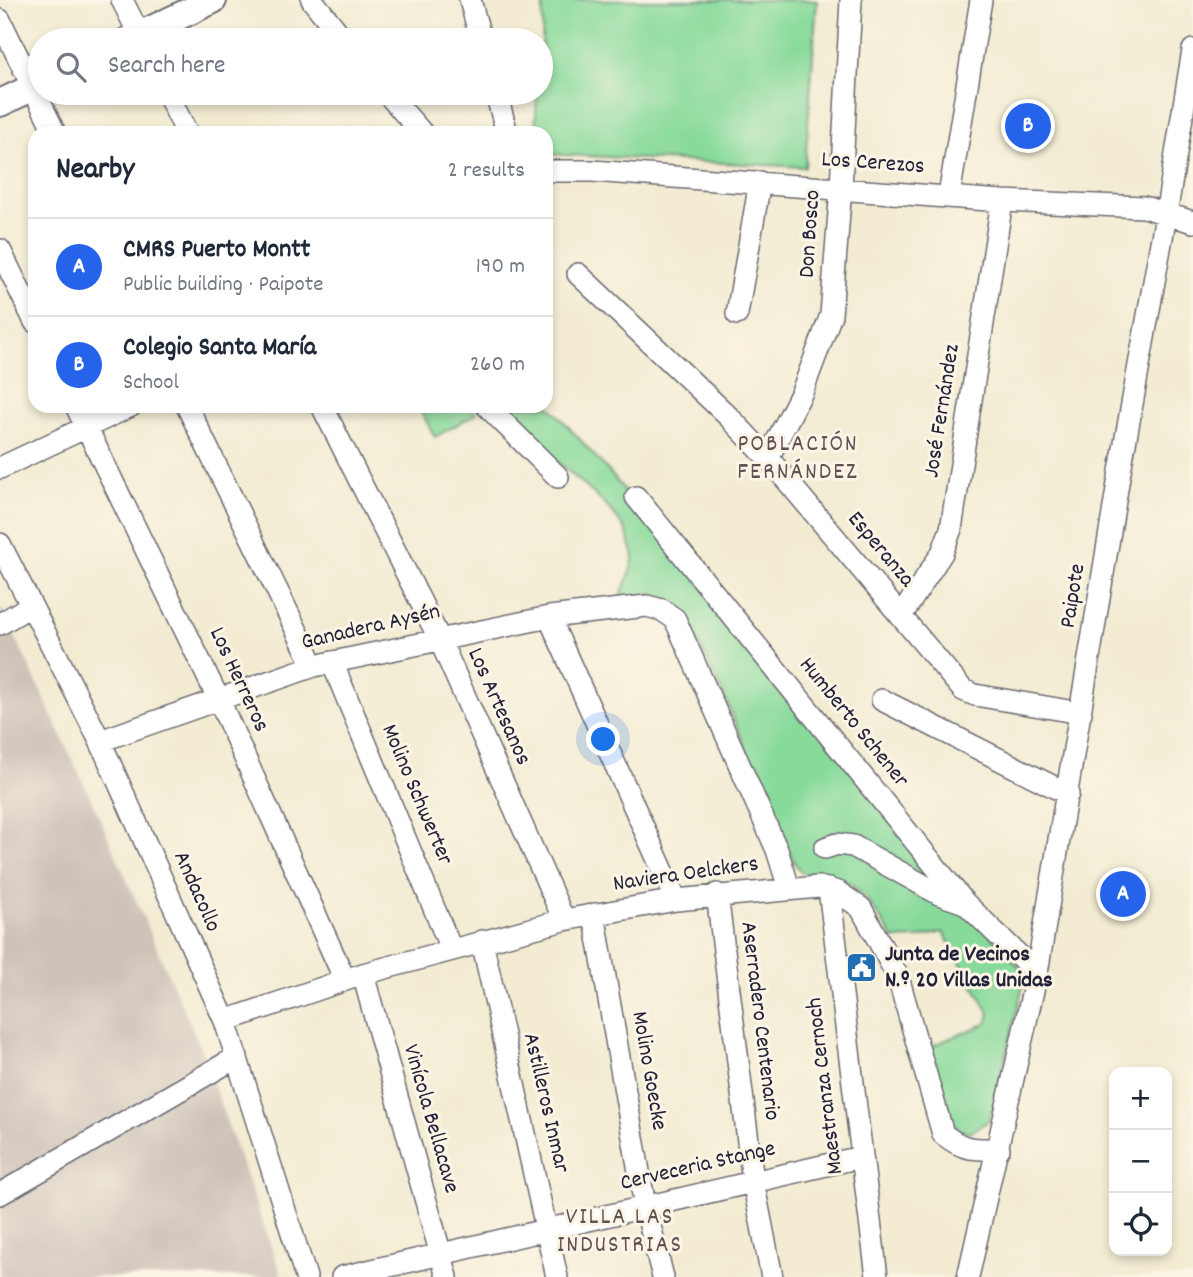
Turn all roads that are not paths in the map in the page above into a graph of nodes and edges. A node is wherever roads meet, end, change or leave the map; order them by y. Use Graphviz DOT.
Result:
graph roads {
  1 [pos="122,0"];
  2 [pos="213,0"];
  3 [pos="312,0"];
  4 [pos="470,0"];
  5 [pos="851,0"];
  6 [pos="981,0"];
  7 [pos="0,20"];
  8 [pos="133,28"];
  9 [pos="158,28"];
  10 [pos="334,28"];
  11 [pos="478,28"];
  12 [pos="1193,50"];
  13 [pos="28,71"];
  14 [pos="28,89"];
  15 [pos="0,103"];
  16 [pos="44,105"];
  17 [pos="173,105"];
  18 [pos="398,105"];
  19 [pos="499,105"];
  20 [pos="52,126"];
  21 [pos="184,126"];
  22 [pos="416,126"];
  23 [pos="505,126"];
  24 [pos="553,171"];
  25 [pos="760,182"];
  26 [pos="841,187"];
  27 [pos="949,196"];
  28 [pos="1002,201"];
  29 [pos="1166,215"];
  30 [pos="1193,222"];
  31 [pos="0,250"];
  32 [pos="578,274"];
  33 [pos="28,308"];
  34 [pos="737,314"];
  35 [pos="79,413"];
  36 [pos="116,413"];
  37 [pos="191,413"];
  38 [pos="326,413"];
  39 [pos="494,413"];
  40 [pos="86,427"];
  41 [pos="768,458"];
  42 [pos="0,468"];
  43 [pos="558,477"];
  44 [pos="636,497"];
  45 [pos="0,544"];
  46 [pos="30,606"];
  47 [pos="901,616"];
  48 [pos="549,617"];
  49 [pos="0,624"];
  50 [pos="439,638"];
  51 [pos="323,664"];
  52 [pos="218,698"];
  53 [pos="882,700"];
  54 [pos="1081,713"];
  55 [pos="100,741"];
  56 [pos="1068,794"];
  57 [pos="825,848"];
  58 [pos="789,888"];
  59 [pos="829,889"];
  60 [pos="717,894"];
  61 [pos="676,900"];
  62 [pos="965,903"];
  63 [pos="594,914"];
  64 [pos="564,920"];
  65 [pos="482,941"];
  66 [pos="451,949"];
  67 [pos="1038,973"];
  68 [pos="354,977"];
  69 [pos="225,1021"];
  70 [pos="237,1057"];
  71 [pos="999,1149"];
  72 [pos="861,1157"];
  73 [pos="752,1181"];
  74 [pos="0,1194"];
  75 [pos="645,1206"];
  76 [pos="546,1230"];
  77 [pos="440,1254"];
  78 [pos="306,1277"];
  79 [pos="342,1277"];
  80 [pos="447,1277"];
  81 [pos="557,1277"];
  82 [pos="663,1277"];
  83 [pos="772,1277"];
  84 [pos="877,1277"];
  85 [pos="968,1277"];
  1 -- 8 [label="street"];
  2 -- 9 [label="main road"];
  3 -- 10 [label="street"];
  4 -- 11 [label="street"];
  5 -- 26 [label="street, Don Bosco"];
  6 -- 27 [label="street"];
  7 -- 13 [label="street"];
  12 -- 29 [label="street, Paipote"];
  14 -- 15 [label="main road"];
  16 -- 20 [label="street"];
  17 -- 21 [label="street"];
  18 -- 22 [label="street"];
  19 -- 23 [label="street"];
  24 -- 25 [label="street, Los Cerezos"];
  25 -- 26 [label="street, Los Cerezos"];
  25 -- 34 [label="street"];
  26 -- 27 [label="street, Los Cerezos"];
  26 -- 41 [label="street, Don Bosco"];
  27 -- 28 [label="street, Los Cerezos"];
  28 -- 29 [label="street, Los Cerezos"];
  28 -- 47 [label="street, José Fernández"];
  29 -- 30 [label="street, Los Cerezos"];
  29 -- 54 [label="street, Paipote"];
  31 -- 33 [label="street"];
  32 -- 41 [label="street, Esperanza"];
  35 -- 40 [label="street, Los Herreros"];
  36 -- 40 [label="street"];
  37 -- 51 [label="street, Molino Schwerter"];
  38 -- 50 [label="street, Los Artesanos"];
  39 -- 43 [label="street"];
  40 -- 42 [label="street"];
  40 -- 52 [label="street, Los Herreros"];
  41 -- 47 [label="street, Esperanza"];
  44 -- 62 [label="street, Humberto Schener"];
  45 -- 46 [label="street, Andacollo"];
  46 -- 49 [label="street"];
  46 -- 55 [label="street, Andacollo"];
  47 -- 54 [label="street, Esperanza"];
  48 -- 50 [label="street, Ganadera Aysén"];
  48 -- 58 [label="street, Ganadera Aysén"];
  48 -- 61 [label="street"];
  50 -- 51 [label="street, Ganadera Aysén"];
  50 -- 64 [label="street, Los Artesanos"];
  51 -- 52 [label="street, Ganadera Aysén"];
  51 -- 66 [label="street, Molino Schwerter"];
  52 -- 55 [label="street, Ganadera Aysén"];
  52 -- 68 [label="street, Los Herreros"];
  53 -- 56 [label="street"];
  54 -- 56 [label="street, Paipote"];
  55 -- 69 [label="street, Andacollo"];
  56 -- 67 [label="street, Paipote"];
  57 -- 62 [label="street"];
  58 -- 59 [label="street, Naviera Oelckers"];
  58 -- 60 [label="street, Naviera Oelckers"];
  59 -- 71 [label="street, Naviera Oelckers"];
  59 -- 72 [label="street, Maestranza Cernoch"];
  60 -- 61 [label="street, Naviera Oelckers"];
  60 -- 73 [label="street, Aserradero Centenario"];
  61 -- 63 [label="street, Naviera Oelckers"];
  62 -- 67 [label="street, Humberto Schener"];
  63 -- 64 [label="street, Naviera Oelckers"];
  63 -- 75 [label="street, Molino Goecke"];
  64 -- 65 [label="street, Naviera Oelckers"];
  65 -- 66 [label="street, Naviera Oelckers"];
  65 -- 76 [label="street, Astilleros Inmar"];
  66 -- 68 [label="street, Naviera Oelckers"];
  67 -- 71 [label="street, Paipote"];
  68 -- 69 [label="street, Naviera Oelckers"];
  68 -- 77 [label="street, Vinícola Bellacave"];
  69 -- 70 [label="street, Andacollo"];
  70 -- 74 [label="street"];
  70 -- 78 [label="street, Andacollo"];
  71 -- 85 [label="street, Paipote"];
  72 -- 73 [label="street, Cerveceria Stange"];
  72 -- 84 [label="street, Maestranza Cernoch"];
  73 -- 75 [label="street, Cerveceria Stange"];
  73 -- 83 [label="street, Aserradero Centenario"];
  75 -- 76 [label="street, Cerveceria Stange"];
  75 -- 82 [label="street, Molino Goecke"];
  76 -- 77 [label="street, Cerveceria Stange"];
  76 -- 81 [label="street, Astilleros Inmar"];
  77 -- 79 [label="street, Cerveceria Stange"];
  77 -- 80 [label="street, Vinícola Bellacave"];
}
